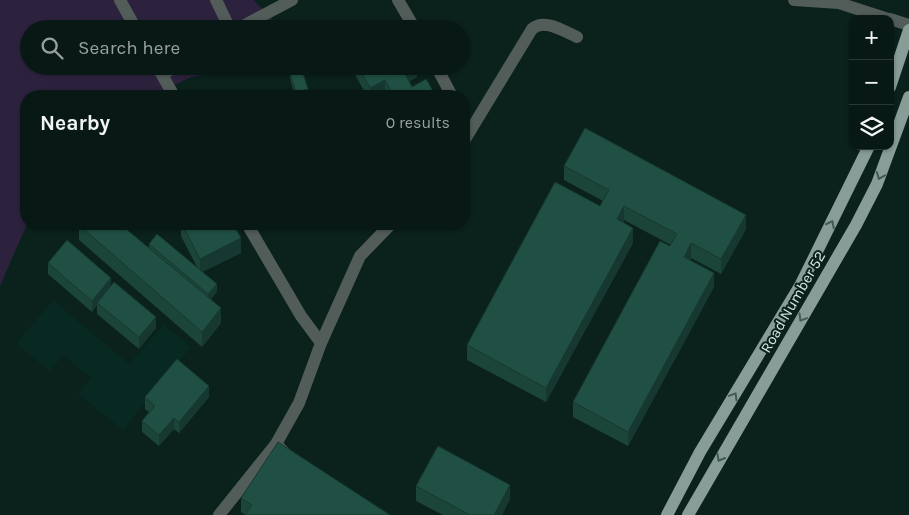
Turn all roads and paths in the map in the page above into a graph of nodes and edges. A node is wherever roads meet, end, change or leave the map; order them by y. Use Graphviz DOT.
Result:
graph roads {
  1 [pos="120,0"];
  2 [pos="216,0"];
  3 [pos="292,0"];
  4 [pos="398,0"];
  5 [pos="794,0"];
  6 [pos="876,15"];
  7 [pos="131,20"];
  8 [pos="226,20"];
  9 [pos="254,20"];
  10 [pos="409,20"];
  11 [pos="894,20"];
  12 [pos="909,25"];
  13 [pos="909,30"];
  14 [pos="576,37"];
  15 [pos="894,74"];
  16 [pos="161,75"];
  17 [pos="441,75"];
  18 [pos="170,90"];
  19 [pos="449,90"];
  20 [pos="909,97"];
  21 [pos="470,131"];
  22 [pos="867,150"];
  23 [pos="251,230"];
  24 [pos="384,230"];
  25 [pos="321,343"];
  26 [pos="276,444"];
  27 [pos="301,466"];
  28 [pos="220,515"];
  29 [pos="667,515"];
  30 [pos="688,515"];
  1 -- 7 [label="street"];
  2 -- 8 [label="street"];
  3 -- 9 [label="street"];
  4 -- 10 [label="street"];
  5 -- 6 [label="street"];
  11 -- 12 [label="street"];
  13 -- 15 [label="main road"];
  14 -- 21 [label="street"];
  16 -- 18 [label="street"];
  17 -- 19 [label="street"];
  20 -- 30 [label="main road, Road Number 52, one-way"];
  29 -- 22 [label="main road, Road Number 52, one-way"];
  23 -- 25 [label="street"];
  24 -- 25 [label="street"];
  25 -- 26 [label="street"];
  26 -- 27 [label="street"];
  26 -- 28 [label="street"];
}
